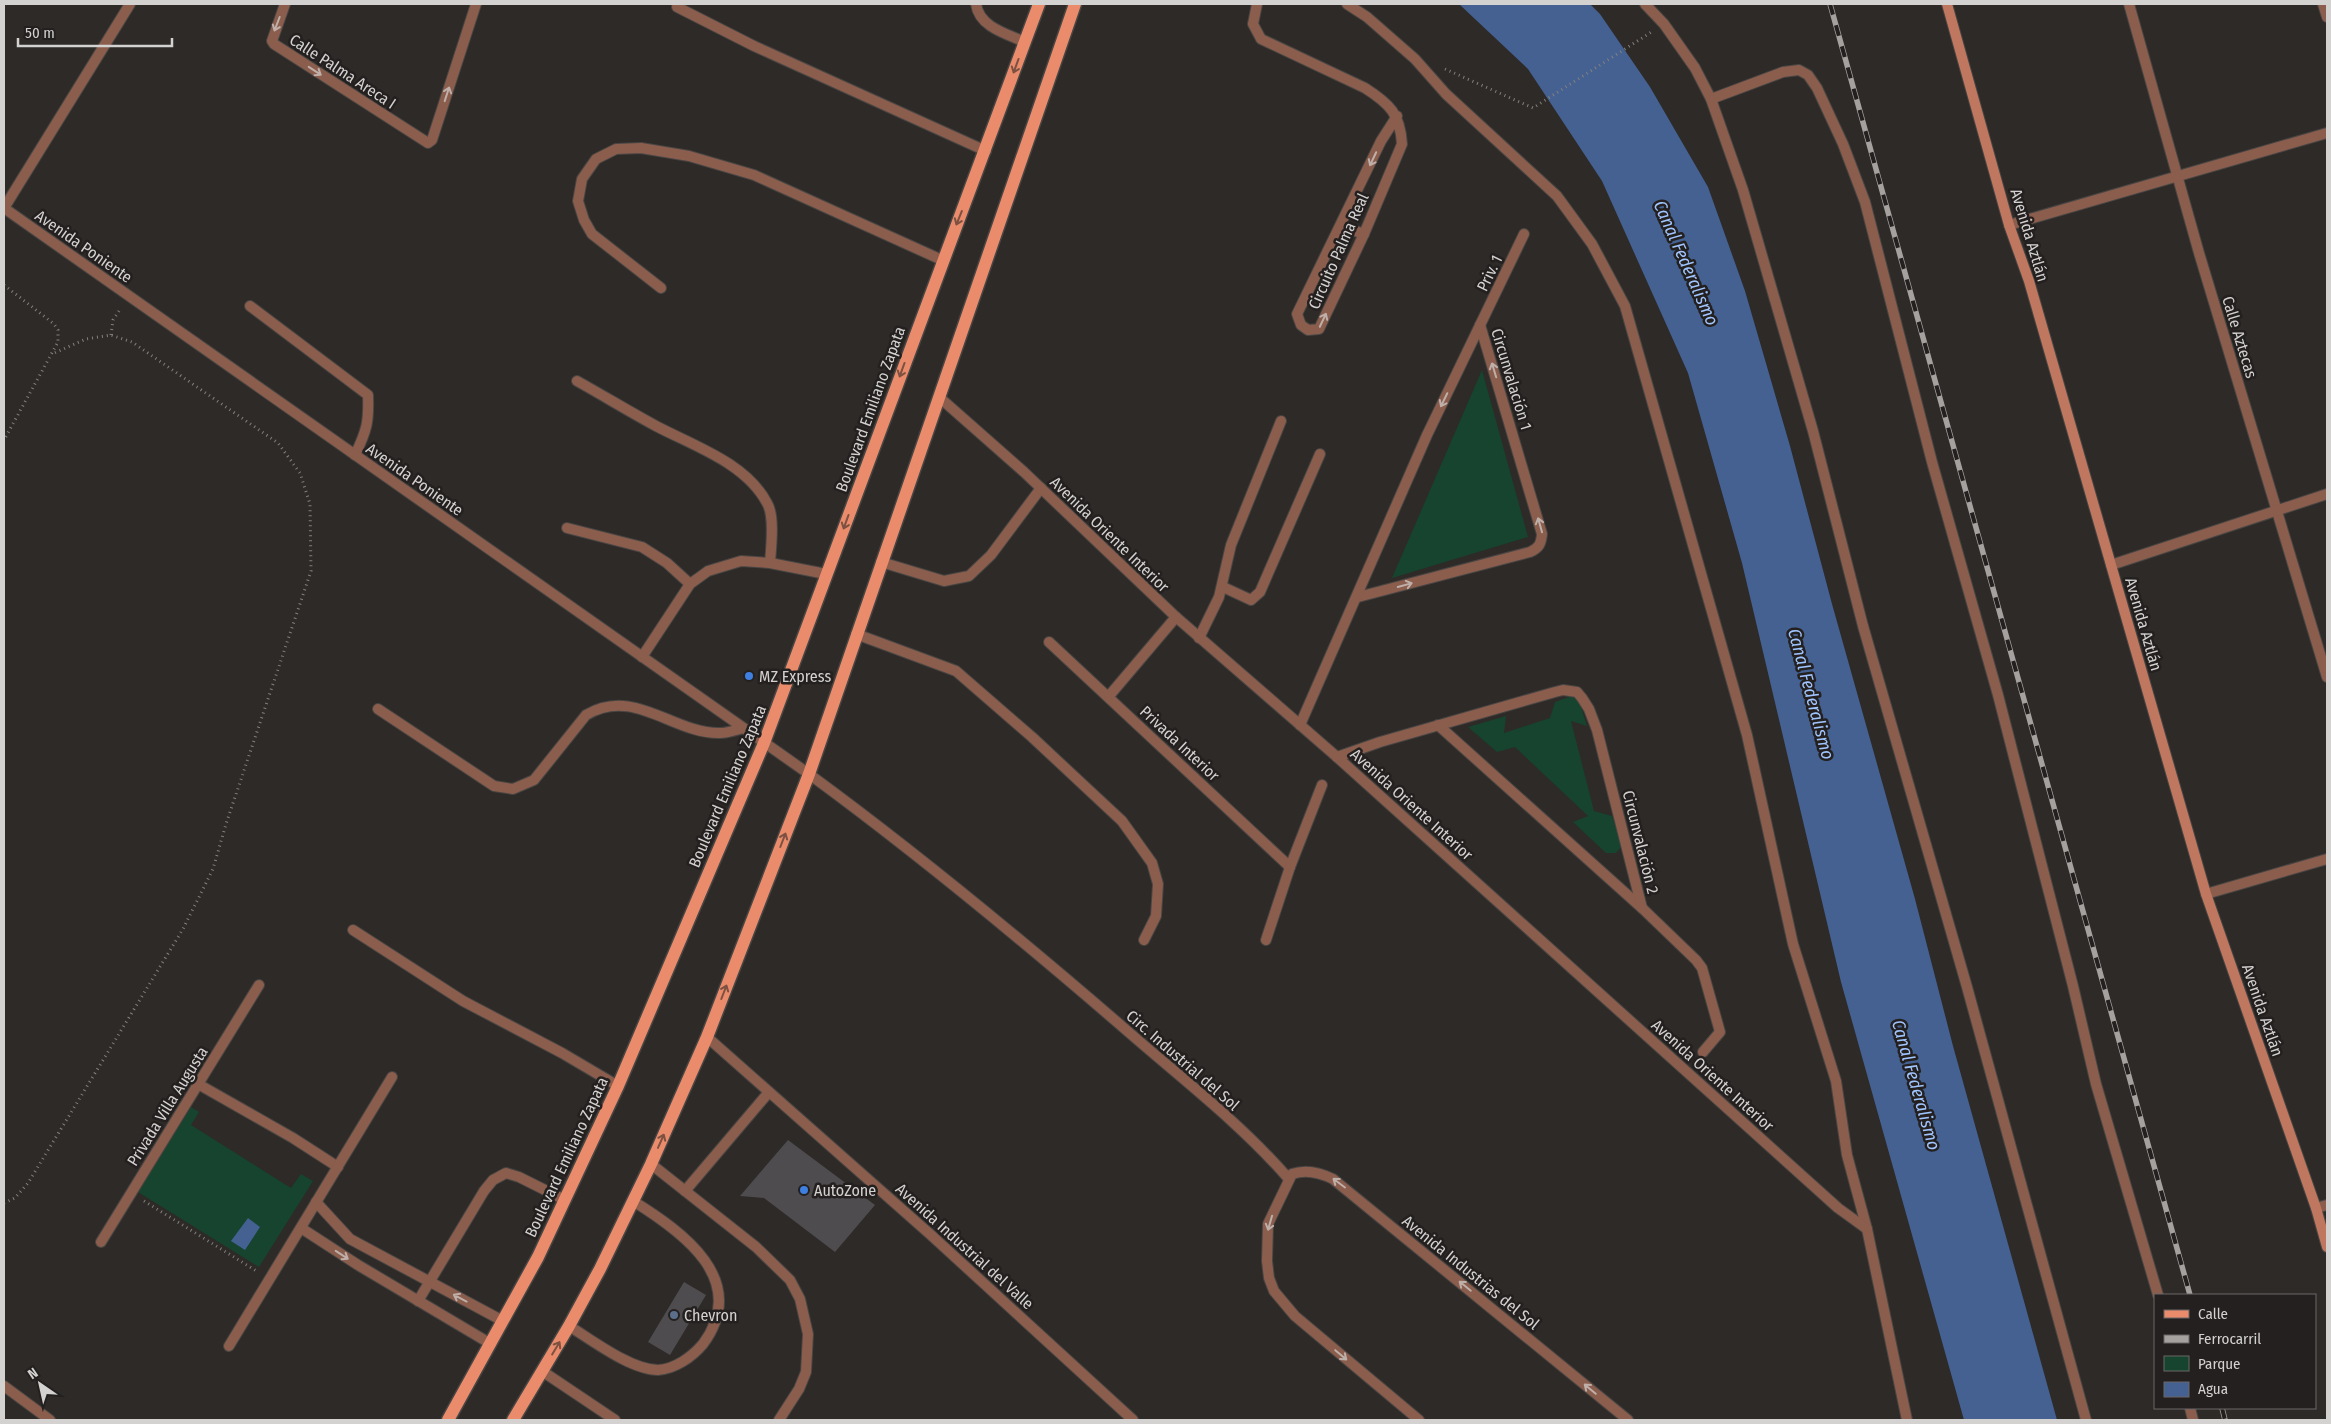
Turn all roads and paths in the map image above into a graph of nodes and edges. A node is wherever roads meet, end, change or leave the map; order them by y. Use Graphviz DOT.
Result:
graph roads {
  1 [pos="130,4"];
  2 [pos="285,4"];
  3 [pos="476,4"];
  4 [pos="976,4"];
  5 [pos="1039,4"];
  6 [pos="1074,4"];
  7 [pos="1257,4"];
  8 [pos="1346,4"];
  9 [pos="1645,4"];
  10 [pos="1947,4"];
  11 [pos="2129,4"];
  12 [pos="2323,4"];
  13 [pos="677,6"];
  14 [pos="2327,18"];
  15 [pos="1644,36"];
  16 [pos="1025,42"];
  17 [pos="1424,70"];
  18 [pos="1711,100"];
  19 [pos="1397,116"];
  20 [pos="2327,133"];
  21 [pos="986,150"];
  22 [pos="2178,176"];
  23 [pos="4,208"];
  24 [pos="2009,224"];
  25 [pos="1341,226"];
  26 [pos="1364,234"];
  27 [pos="1524,234"];
  28 [pos="942,260"];
  29 [pos="4,285"];
  30 [pos="661,288"];
  31 [pos="129,296"];
  32 [pos="250,306"];
  33 [pos="1480,325"];
  34 [pos="111,335"];
  35 [pos="52,354"];
  36 [pos="577,381"];
  37 [pos="939,397"];
  38 [pos="1281,421"];
  39 [pos="4,440"];
  40 [pos="1320,454"];
  41 [pos="355,455"];
  42 [pos="1041,488"];
  43 [pos="2327,494"];
  44 [pos="2277,510"];
  45 [pos="568,528"];
  46 [pos="881,562"];
  47 [pos="770,563"];
  48 [pos="2111,565"];
  49 [pos="826,574"];
  50 [pos="690,584"];
  51 [pos="1223,587"];
  52 [pos="1358,597"];
  53 [pos="1176,617"];
  54 [pos="856,634"];
  55 [pos="1199,638"];
  56 [pos="1049,642"];
  57 [pos="642,657"];
  58 [pos="2327,677"];
  59 [pos="1109,696"];
  60 [pos="378,709"];
  61 [pos="1300,725"];
  62 [pos="1438,726"];
  63 [pos="743,728"];
  64 [pos="764,743"];
  65 [pos="1337,757"];
  66 [pos="809,774"];
  67 [pos="1322,785"];
  68 [pos="2327,859"];
  69 [pos="1290,866"];
  70 [pos="2206,894"];
  71 [pos="1642,908"];
  72 [pos="353,930"];
  73 [pos="1144,940"];
  74 [pos="1266,940"];
  75 [pos="259,985"];
  76 [pos="706,1037"];
  77 [pos="1703,1052"];
  78 [pos="392,1077"];
  79 [pos="198,1084"];
  80 [pos="618,1086"];
  81 [pos="769,1092"];
  82 [pos="651,1164"];
  83 [pos="338,1167"];
  84 [pos="1288,1178"];
  85 [pos="686,1190"];
  86 [pos="131,1193"];
  87 [pos="565,1200"];
  88 [pos="633,1201"];
  89 [pos="316,1202"];
  90 [pos="4,1203"];
  91 [pos="2327,1205"];
  92 [pos="2316,1208"];
  93 [pos="301,1228"];
  94 [pos="1867,1229"];
  95 [pos="101,1242"];
  96 [pos="2327,1247"];
  97 [pos="270,1279"];
  98 [pos="430,1282"];
  99 [pos="2158,1294"];
  100 [pos="418,1301"];
  101 [pos="503,1321"];
  102 [pos="569,1326"];
  103 [pos="491,1344"];
  104 [pos="230,1346"];
  105 [pos="542,1371"];
  106 [pos="4,1386"];
  107 [pos="50,1420"];
  108 [pos="448,1420"];
  109 [pos="512,1420"];
  110 [pos="615,1420"];
  111 [pos="780,1420"];
  112 [pos="1133,1420"];
  113 [pos="1419,1420"];
  114 [pos="1628,1420"];
  115 [pos="1908,1420"];
  116 [pos="2086,1420"];
  1 -- 23 [label="street"];
  2 -- 3 [label="street, Calle Palma Areca I, one-way"];
  4 -- 16 [label="street"];
  5 -- 16 [label="main road, Boulevard Emiliano Zapata"];
  6 -- 37 [label="main road"];
  7 -- 19 [label="street"];
  8 -- 17 [label="street"];
  9 -- 18 [label="street"];
  10 -- 24 [label="main road, Avenida Aztlán"];
  11 -- 22 [label="street, Calle Aztecas"];
  12 -- 14 [label="street"];
  13 -- 21 [label="street"];
  15 -- 17 [label="path"];
  16 -- 21 [label="main road, Boulevard Emiliano Zapata, one-way"];
  17 -- 94 [label="street"];
  18 -- 99 [label="street"];
  18 -- 116 [label="street"];
  19 -- 25 [label="street, Circuito Palma Real, one-way"];
  19 -- 26 [label="street, Circuito Palma Real"];
  20 -- 22 [label="street"];
  21 -- 28 [label="main road, Boulevard Emiliano Zapata, one-way"];
  22 -- 24 [label="street"];
  22 -- 44 [label="street, Calle Aztecas"];
  23 -- 31 [label="street, Avenida Poniente"];
  24 -- 48 [label="main road, Avenida Aztlán"];
  25 -- 26 [label="street"];
  25 -- 26 [label="street, Circuito Palma Real, one-way"];
  27 -- 33 [label="street, Priv. 1"];
  28 -- 30 [label="street"];
  28 -- 49 [label="main road, Boulevard Emiliano Zapata, one-way"];
  29 -- 35 [label="path"];
  31 -- 34 [label="path"];
  31 -- 41 [label="street, Avenida Poniente"];
  32 -- 41 [label="street"];
  33 -- 52 [label="street, Circunvalación 1, one-way"];
  52 -- 33 [label="street, Circunvalación 1, one-way"];
  34 -- 35 [label="path"];
  34 -- 90 [label="path"];
  35 -- 39 [label="path"];
  36 -- 47 [label="street"];
  37 -- 42 [label="street, Avenida Oriente Interior"];
  37 -- 46 [label="main road"];
  38 -- 51 [label="street"];
  40 -- 51 [label="street"];
  41 -- 57 [label="street, Avenida Poniente"];
  42 -- 46 [label="street"];
  42 -- 53 [label="street, Avenida Oriente Interior"];
  43 -- 44 [label="street"];
  44 -- 48 [label="street"];
  44 -- 58 [label="street, Calle Aztecas"];
  45 -- 50 [label="street"];
  46 -- 54 [label="main road"];
  47 -- 49 [label="street"];
  47 -- 50 [label="street"];
  48 -- 70 [label="main road, Avenida Aztlán"];
  49 -- 64 [label="main road, Boulevard Emiliano Zapata"];
  50 -- 57 [label="street"];
  51 -- 55 [label="street"];
  52 -- 61 [label="street, Circunvalación 1"];
  53 -- 55 [label="street, Avenida Oriente Interior"];
  53 -- 59 [label="street"];
  54 -- 66 [label="main road"];
  54 -- 73 [label="street"];
  55 -- 61 [label="street, Avenida Oriente Interior"];
  56 -- 59 [label="street, Privada Interior"];
  57 -- 63 [label="street, Avenida Poniente"];
  59 -- 69 [label="street, Privada Interior"];
  60 -- 63 [label="street"];
  61 -- 65 [label="street, Avenida Oriente Interior"];
  62 -- 65 [label="street, Circunvalación 2"];
  62 -- 71 [label="street, Circunvalación 2"];
  62 -- 71 [label="street, Circunvalación 2"];
  63 -- 64 [label="street, Avenida Poniente"];
  64 -- 66 [label="street, Avenida Poniente"];
  64 -- 80 [label="main road, Boulevard Emiliano Zapata"];
  65 -- 94 [label="street, Avenida Oriente Interior"];
  76 -- 66 [label="main road, one-way"];
  66 -- 84 [label="street, Circ. Industrial del Sol"];
  67 -- 69 [label="street"];
  68 -- 70 [label="street"];
  69 -- 74 [label="street"];
  70 -- 92 [label="main road, Avenida Aztlán"];
  71 -- 77 [label="street"];
  72 -- 80 [label="street"];
  75 -- 79 [label="street, Privada Villa Augusta"];
  76 -- 81 [label="street, Avenida Industrial del Valle"];
  82 -- 76 [label="main road, one-way"];
  78 -- 83 [label="street"];
  79 -- 83 [label="street"];
  79 -- 86 [label="street, Privada Villa Augusta"];
  80 -- 87 [label="main road, Boulevard Emiliano Zapata"];
  81 -- 85 [label="street"];
  81 -- 112 [label="street, Avenida Industrial del Valle"];
  82 -- 85 [label="street"];
  82 -- 88 [label="main road"];
  83 -- 89 [label="street"];
  84 -- 113 [label="street, one-way"];
  114 -- 84 [label="street, Avenida Industrias del Sol, one-way"];
  85 -- 111 [label="street"];
  86 -- 95 [label="street, Privada Villa Augusta"];
  86 -- 97 [label="path"];
  87 -- 98 [label="street"];
  87 -- 101 [label="main road, Boulevard Emiliano Zapata"];
  88 -- 102 [label="main road"];
  88 -- 102 [label="street"];
  89 -- 93 [label="street"];
  89 -- 98 [label="street"];
  91 -- 92 [label="street"];
  92 -- 96 [label="main road, Avenida Aztlán"];
  93 -- 97 [label="street"];
  93 -- 100 [label="street, one-way"];
  94 -- 115 [label="street"];
  97 -- 104 [label="street"];
  98 -- 100 [label="street"];
  101 -- 98 [label="street, one-way"];
  100 -- 103 [label="street"];
  101 -- 103 [label="main road, Boulevard Emiliano Zapata"];
  105 -- 102 [label="main road, one-way"];
  103 -- 108 [label="main road, Boulevard Emiliano Zapata"];
  105 -- 109 [label="main road"];
  105 -- 110 [label="street"];
  106 -- 107 [label="street"];
}
